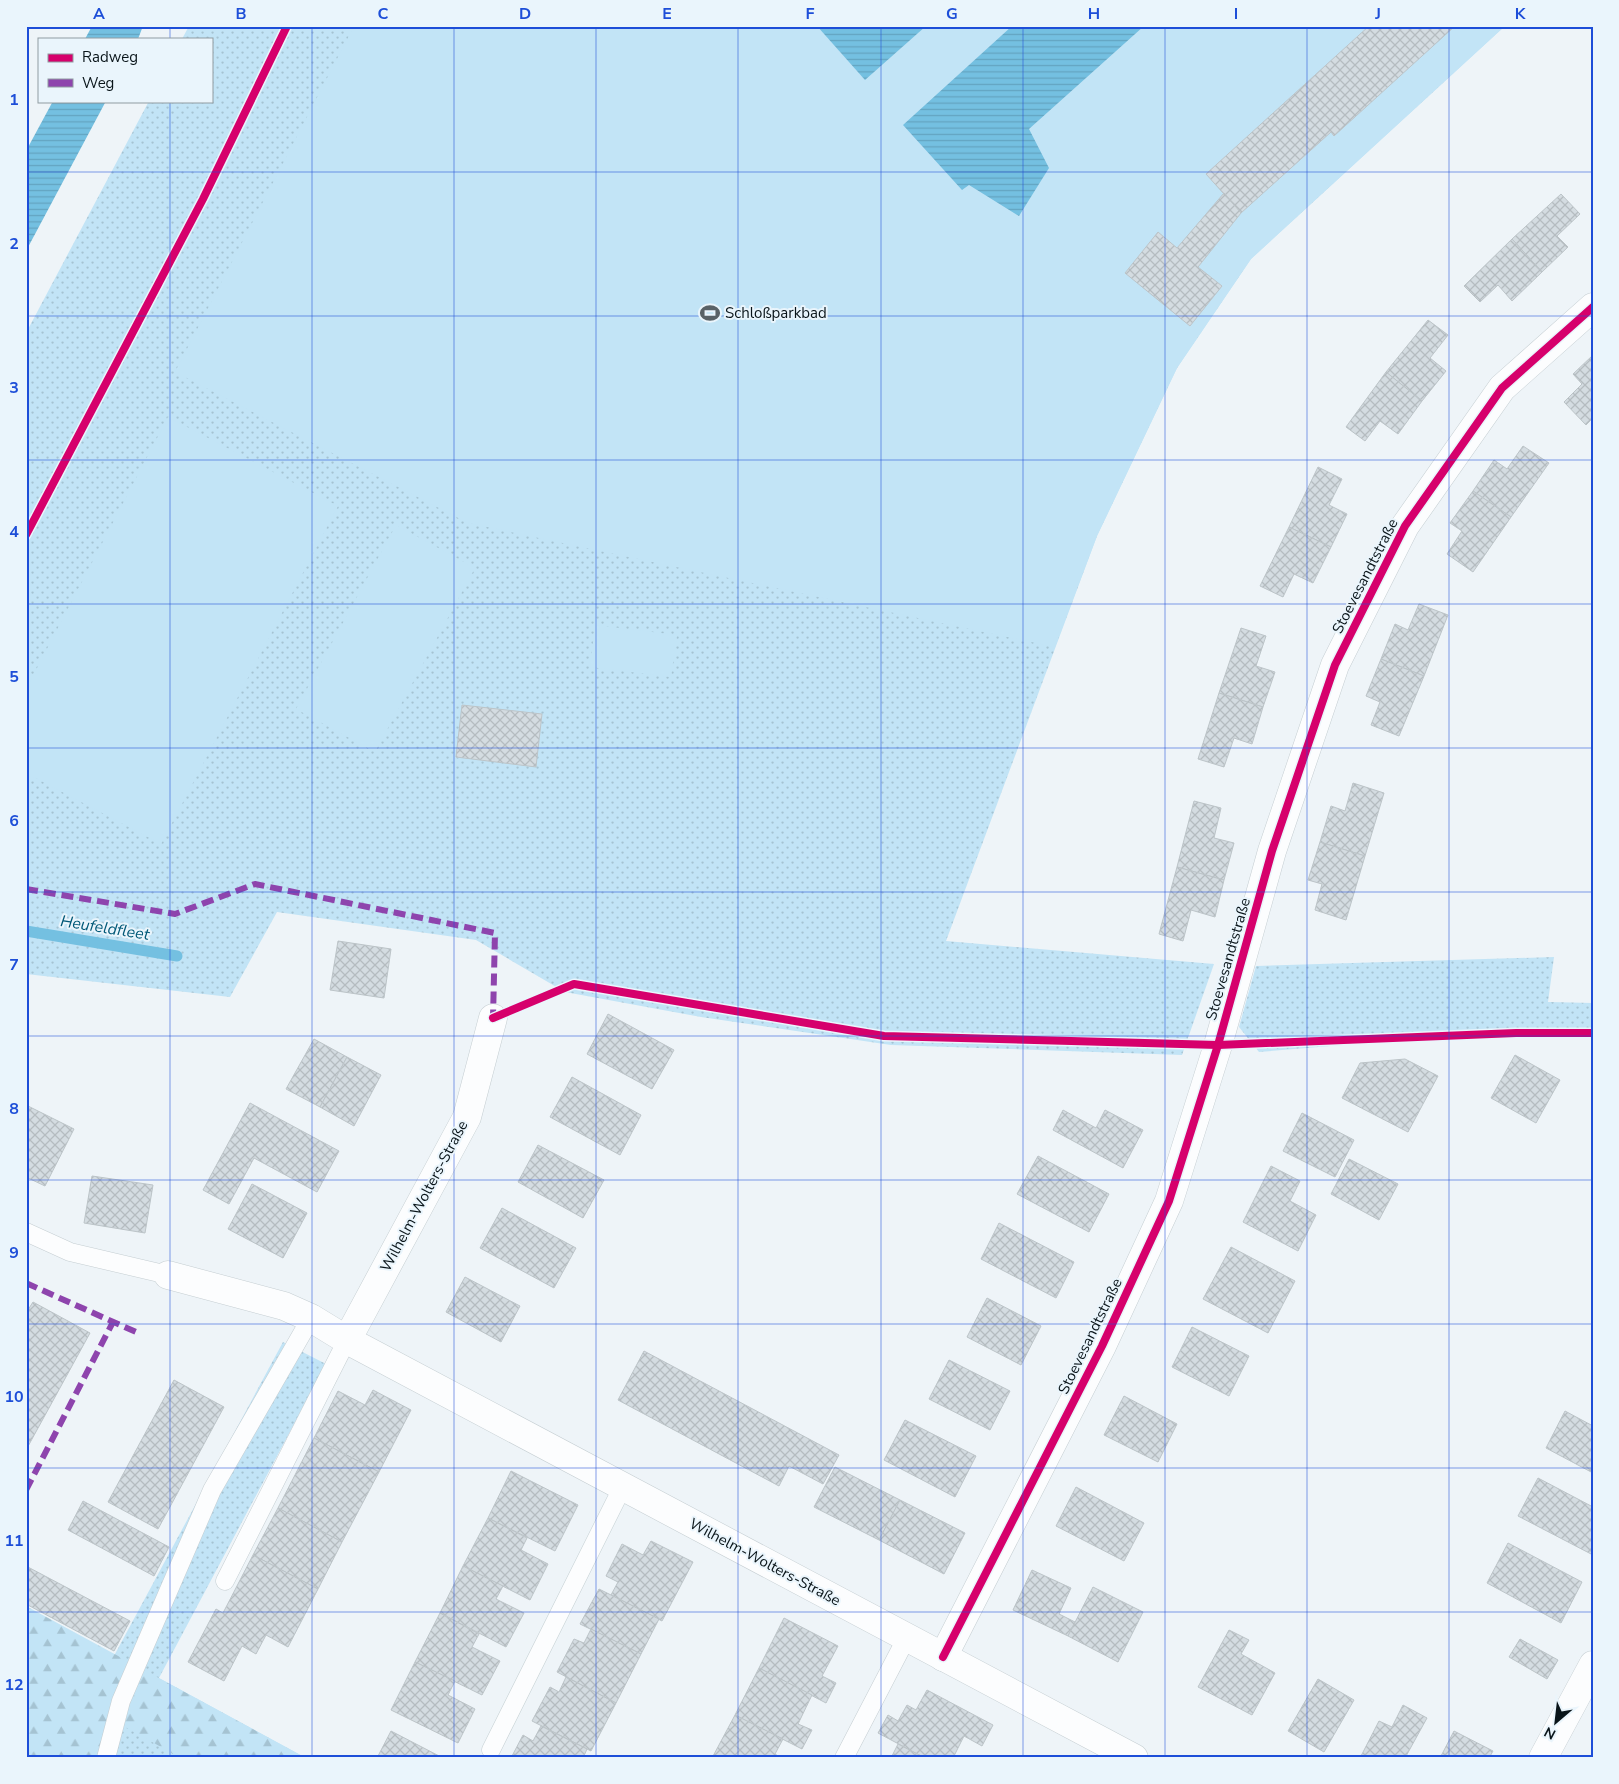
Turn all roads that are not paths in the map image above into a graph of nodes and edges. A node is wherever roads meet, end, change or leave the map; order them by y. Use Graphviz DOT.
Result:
graph roads {
  1 [pos="1593,307"];
  2 [pos="493,1018"];
  3 [pos="26,1232"];
  4 [pos="168,1275"];
  5 [pos="311,1318"];
  6 [pos="347,1340"];
  7 [pos="623,1486"];
  8 [pos="225,1581"];
  9 [pos="907,1637"];
  10 [pos="943,1657"];
  11 [pos="1593,1665"];
  12 [pos="490,1750"];
  13 [pos="106,1758"];
  14 [pos="844,1758"];
  15 [pos="1134,1758"];
  16 [pos="1542,1758"];
  1 -- 10 [label="street, Stoevesandtstraße"];
  2 -- 6 [label="street, Wilhelm-Wolters-Straße"];
  3 -- 4 [label="lane, Wilhelm-Wolters-Straße"];
  4 -- 5 [label="street, Wilhelm-Wolters-Straße"];
  5 -- 6 [label="street, Wilhelm-Wolters-Straße"];
  5 -- 13 [label="lane"];
  6 -- 7 [label="street, Wilhelm-Wolters-Straße"];
  6 -- 8 [label="lane, Wilhelm-Wolters-Straße"];
  7 -- 9 [label="street, Wilhelm-Wolters-Straße"];
  7 -- 12 [label="lane"];
  9 -- 10 [label="street, Wilhelm-Wolters-Straße"];
  9 -- 14 [label="lane"];
  10 -- 15 [label="street, Wilhelm-Wolters-Straße"];
  11 -- 16 [label="street"];
}
